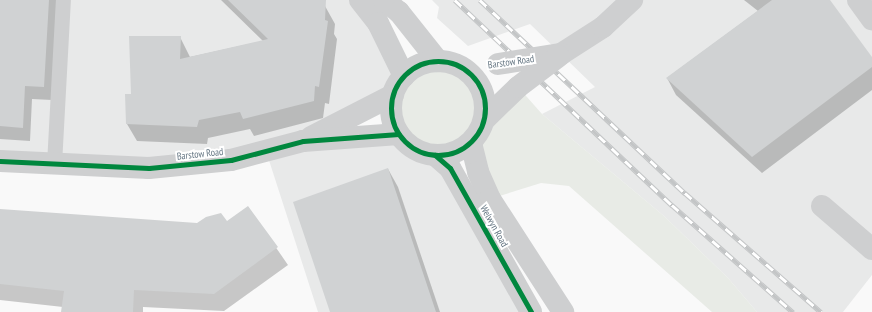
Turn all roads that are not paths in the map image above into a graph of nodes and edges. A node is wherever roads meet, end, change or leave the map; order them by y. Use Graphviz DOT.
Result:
graph roads {
  1 [pos="63,0"];
  2 [pos="360,0"];
  3 [pos="384,0"];
  4 [pos="632,0"];
  5 [pos="858,0"];
  6 [pos="872,18"];
  7 [pos="561,54"];
  8 [pos="438,61"];
  9 [pos="460,66"];
  10 [pos="404,76"];
  11 [pos="393,95"];
  12 [pos="484,120"];
  13 [pos="399,134"];
  14 [pos="303,141"];
  15 [pos="471,143"];
  16 [pos="435,155"];
  17 [pos="0,161"];
  18 [pos="54,164"];
  19 [pos="822,206"];
  20 [pos="872,249"];
  21 [pos="531,312"];
  22 [pos="563,312"];
  1 -- 18 [label="lane"];
  2 -- 10 [label="street"];
  3 -- 8 [label="street"];
  4 -- 7 [label="street, Barstow Road"];
  5 -- 6 [label="street"];
  7 -- 9 [label="street, Barstow Road, bridge"];
  7 -- 12 [label="street, Barstow Road, bridge"];
  8 -- 9 [label="street"];
  8 -- 10 [label="street"];
  9 -- 12 [label="street"];
  10 -- 11 [label="street"];
  11 -- 13 [label="street"];
  11 -- 14 [label="street, Barstow Road"];
  12 -- 15 [label="street"];
  13 -- 14 [label="street, Barstow Road"];
  13 -- 16 [label="street"];
  14 -- 18 [label="street, Barstow Road"];
  15 -- 16 [label="street"];
  15 -- 22 [label="street, Welwyn Road"];
  16 -- 21 [label="street, Welwyn Road"];
  17 -- 18 [label="street, Barstow Road"];
  19 -- 20 [label="street"];
}
